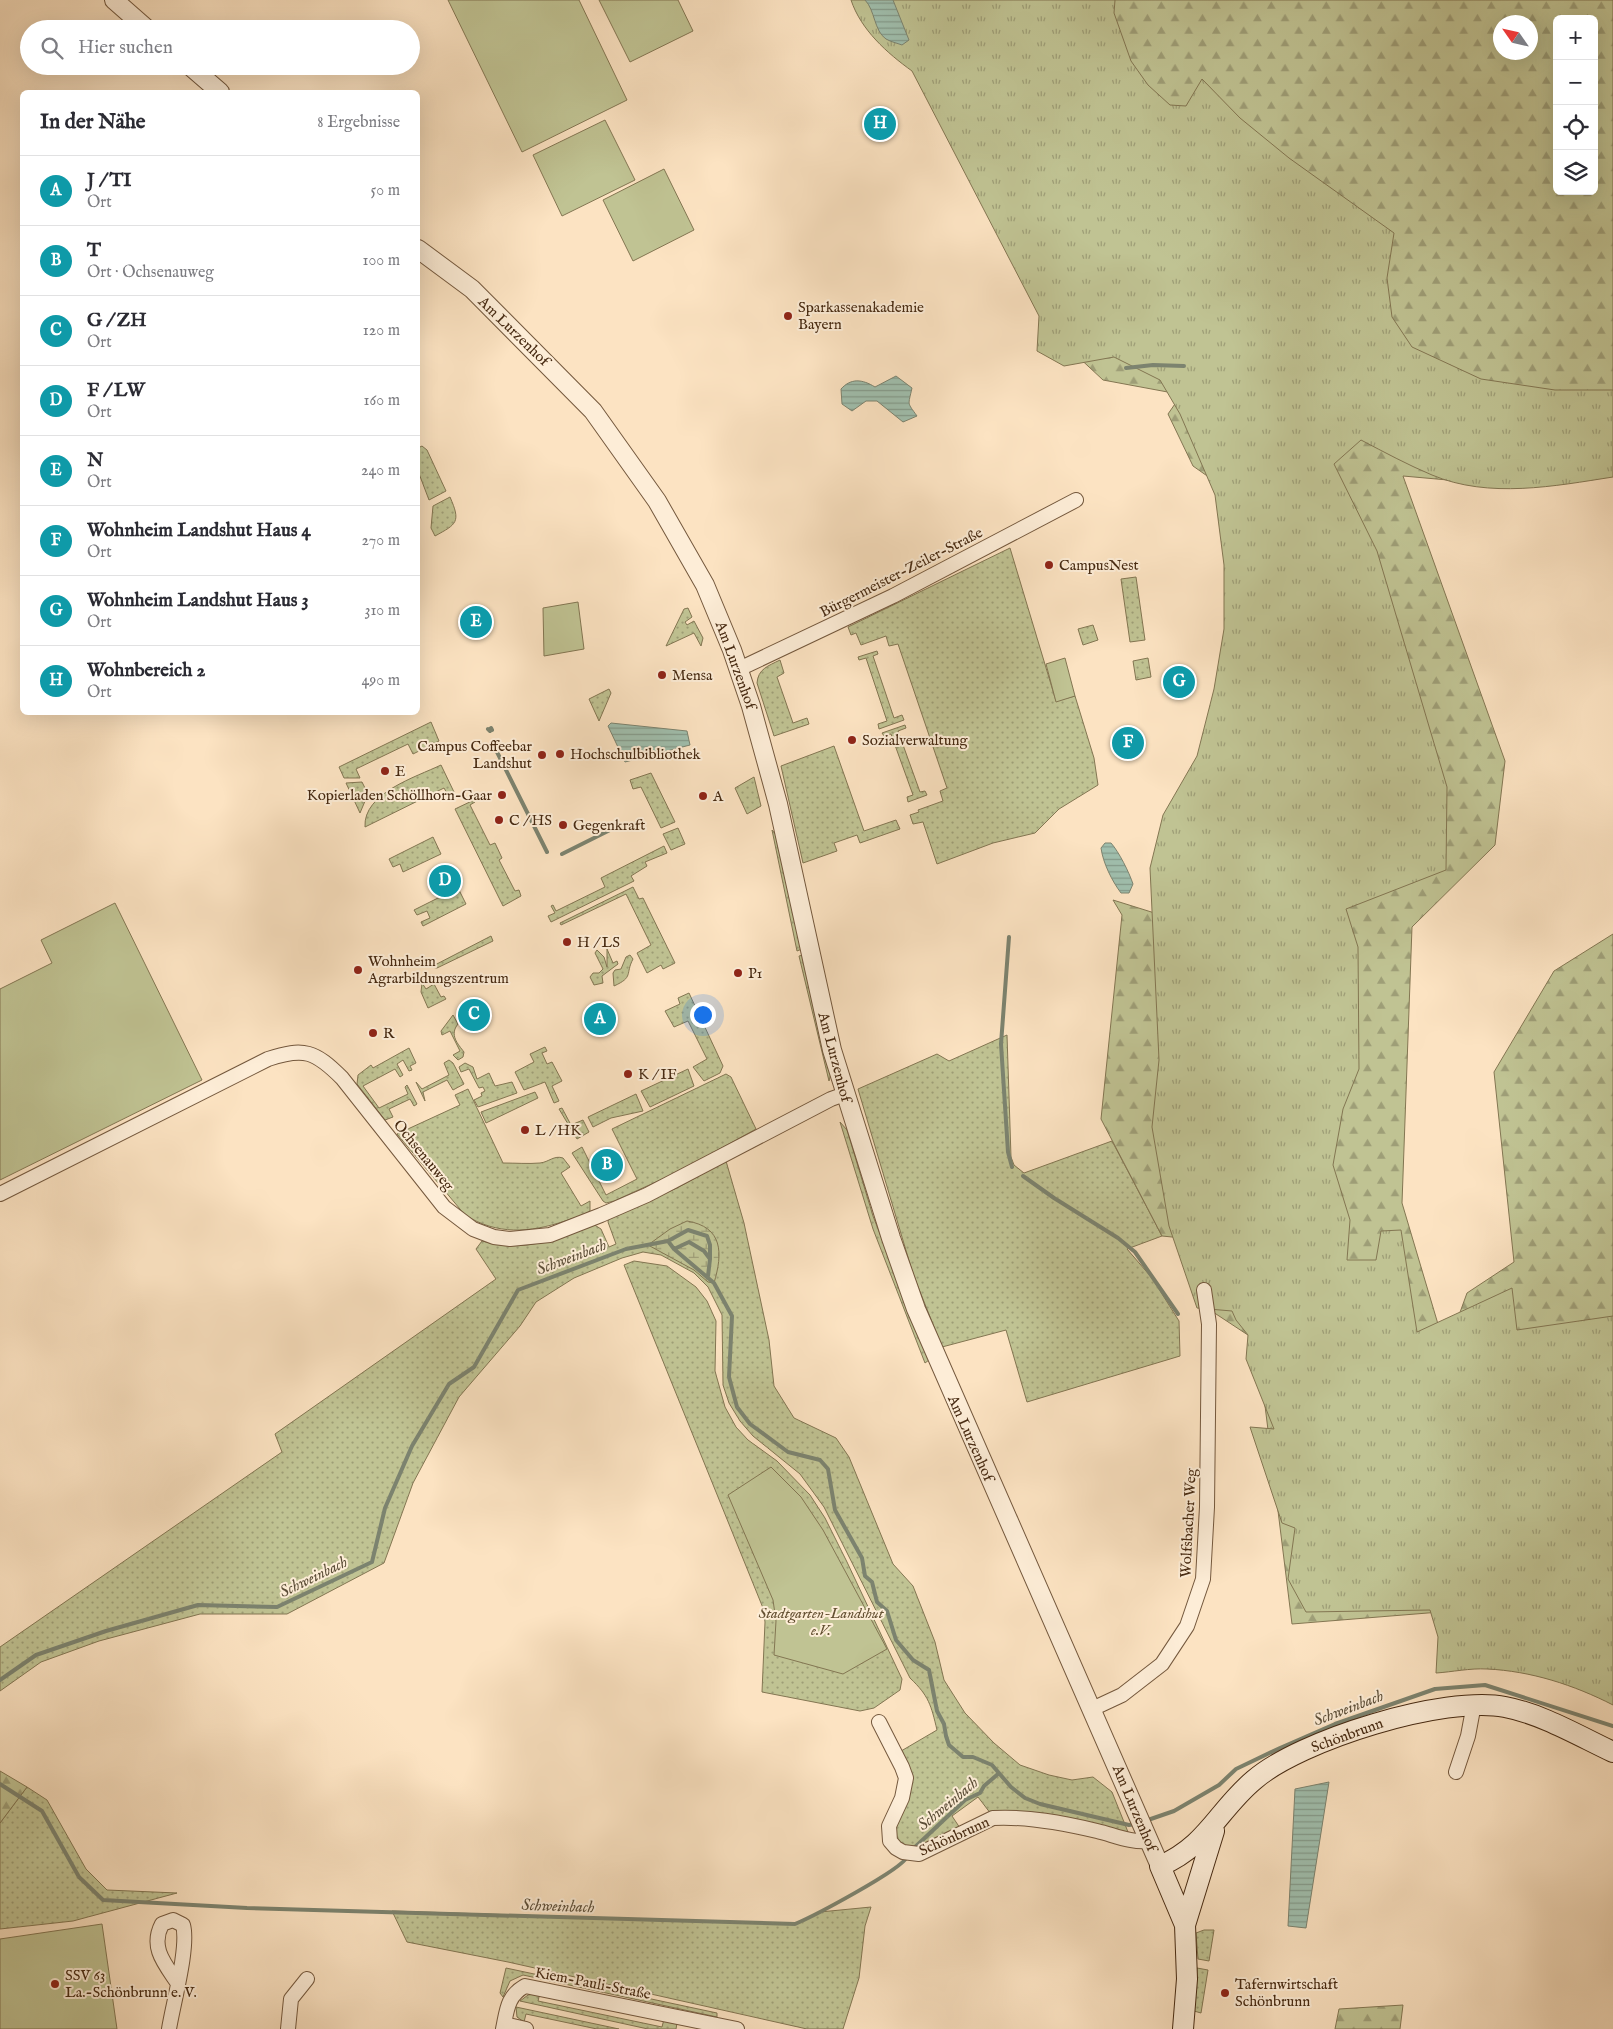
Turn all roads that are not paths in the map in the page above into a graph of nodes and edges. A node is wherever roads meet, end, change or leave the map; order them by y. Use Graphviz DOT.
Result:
graph roads {
  1 [pos="114,0"];
  2 [pos="137,20"];
  3 [pos="200,75"];
  4 [pos="218,90"];
  5 [pos="420,250"];
  6 [pos="1076,500"];
  7 [pos="739,669"];
  8 [pos="845,1094"];
  9 [pos="0,1194"];
  10 [pos="1204,1290"];
  11 [pos="1474,1704"];
  12 [pos="1092,1709"];
  13 [pos="878,1722"];
  14 [pos="1613,1752"];
  15 [pos="1456,1772"];
  16 [pos="1217,1822"];
  17 [pos="1147,1835"];
  18 [pos="1160,1866"];
  19 [pos="1185,1924"];
  20 [pos="307,1979"];
  21 [pos="177,1982"];
  22 [pos="700,2025"];
  23 [pos="503,2027"];
  24 [pos="169,2029"];
  25 [pos="288,2029"];
  26 [pos="526,2029"];
  27 [pos="737,2029"];
  28 [pos="1183,2029"];
  1 -- 2 [label="street"];
  3 -- 4 [label="street"];
  5 -- 7 [label="street, Am Lurzenhof"];
  6 -- 7 [label="street, Bürgermeister-Zeiler-Straße"];
  7 -- 8 [label="street, Am Lurzenhof"];
  8 -- 9 [label="street, Ochsenauweg"];
  8 -- 12 [label="street, Am Lurzenhof"];
  10 -- 12 [label="street, Wolfsbacher Weg"];
  11 -- 14 [label="main road, Schönbrunn"];
  11 -- 15 [label="street"];
  11 -- 16 [label="main road, Schönbrunn"];
  12 -- 17 [label="street, Am Lurzenhof"];
  13 -- 17 [label="street, Schönbrunn"];
  16 -- 18 [label="main road, Schönbrunn"];
  16 -- 19 [label="main road, Schönbrunn"];
  17 -- 18 [label="street, Am Lurzenhof"];
  18 -- 19 [label="main road, Am Lurzenhof"];
  19 -- 28 [label="main road, Schönbrunn"];
  20 -- 25 [label="street"];
  21 -- 24 [label="street"];
  22 -- 23 [label="street, Kiem-Pauli-Straße"];
  22 -- 27 [label="street"];
  23 -- 26 [label="street, Kiem-Pauli-Straße"];
}
